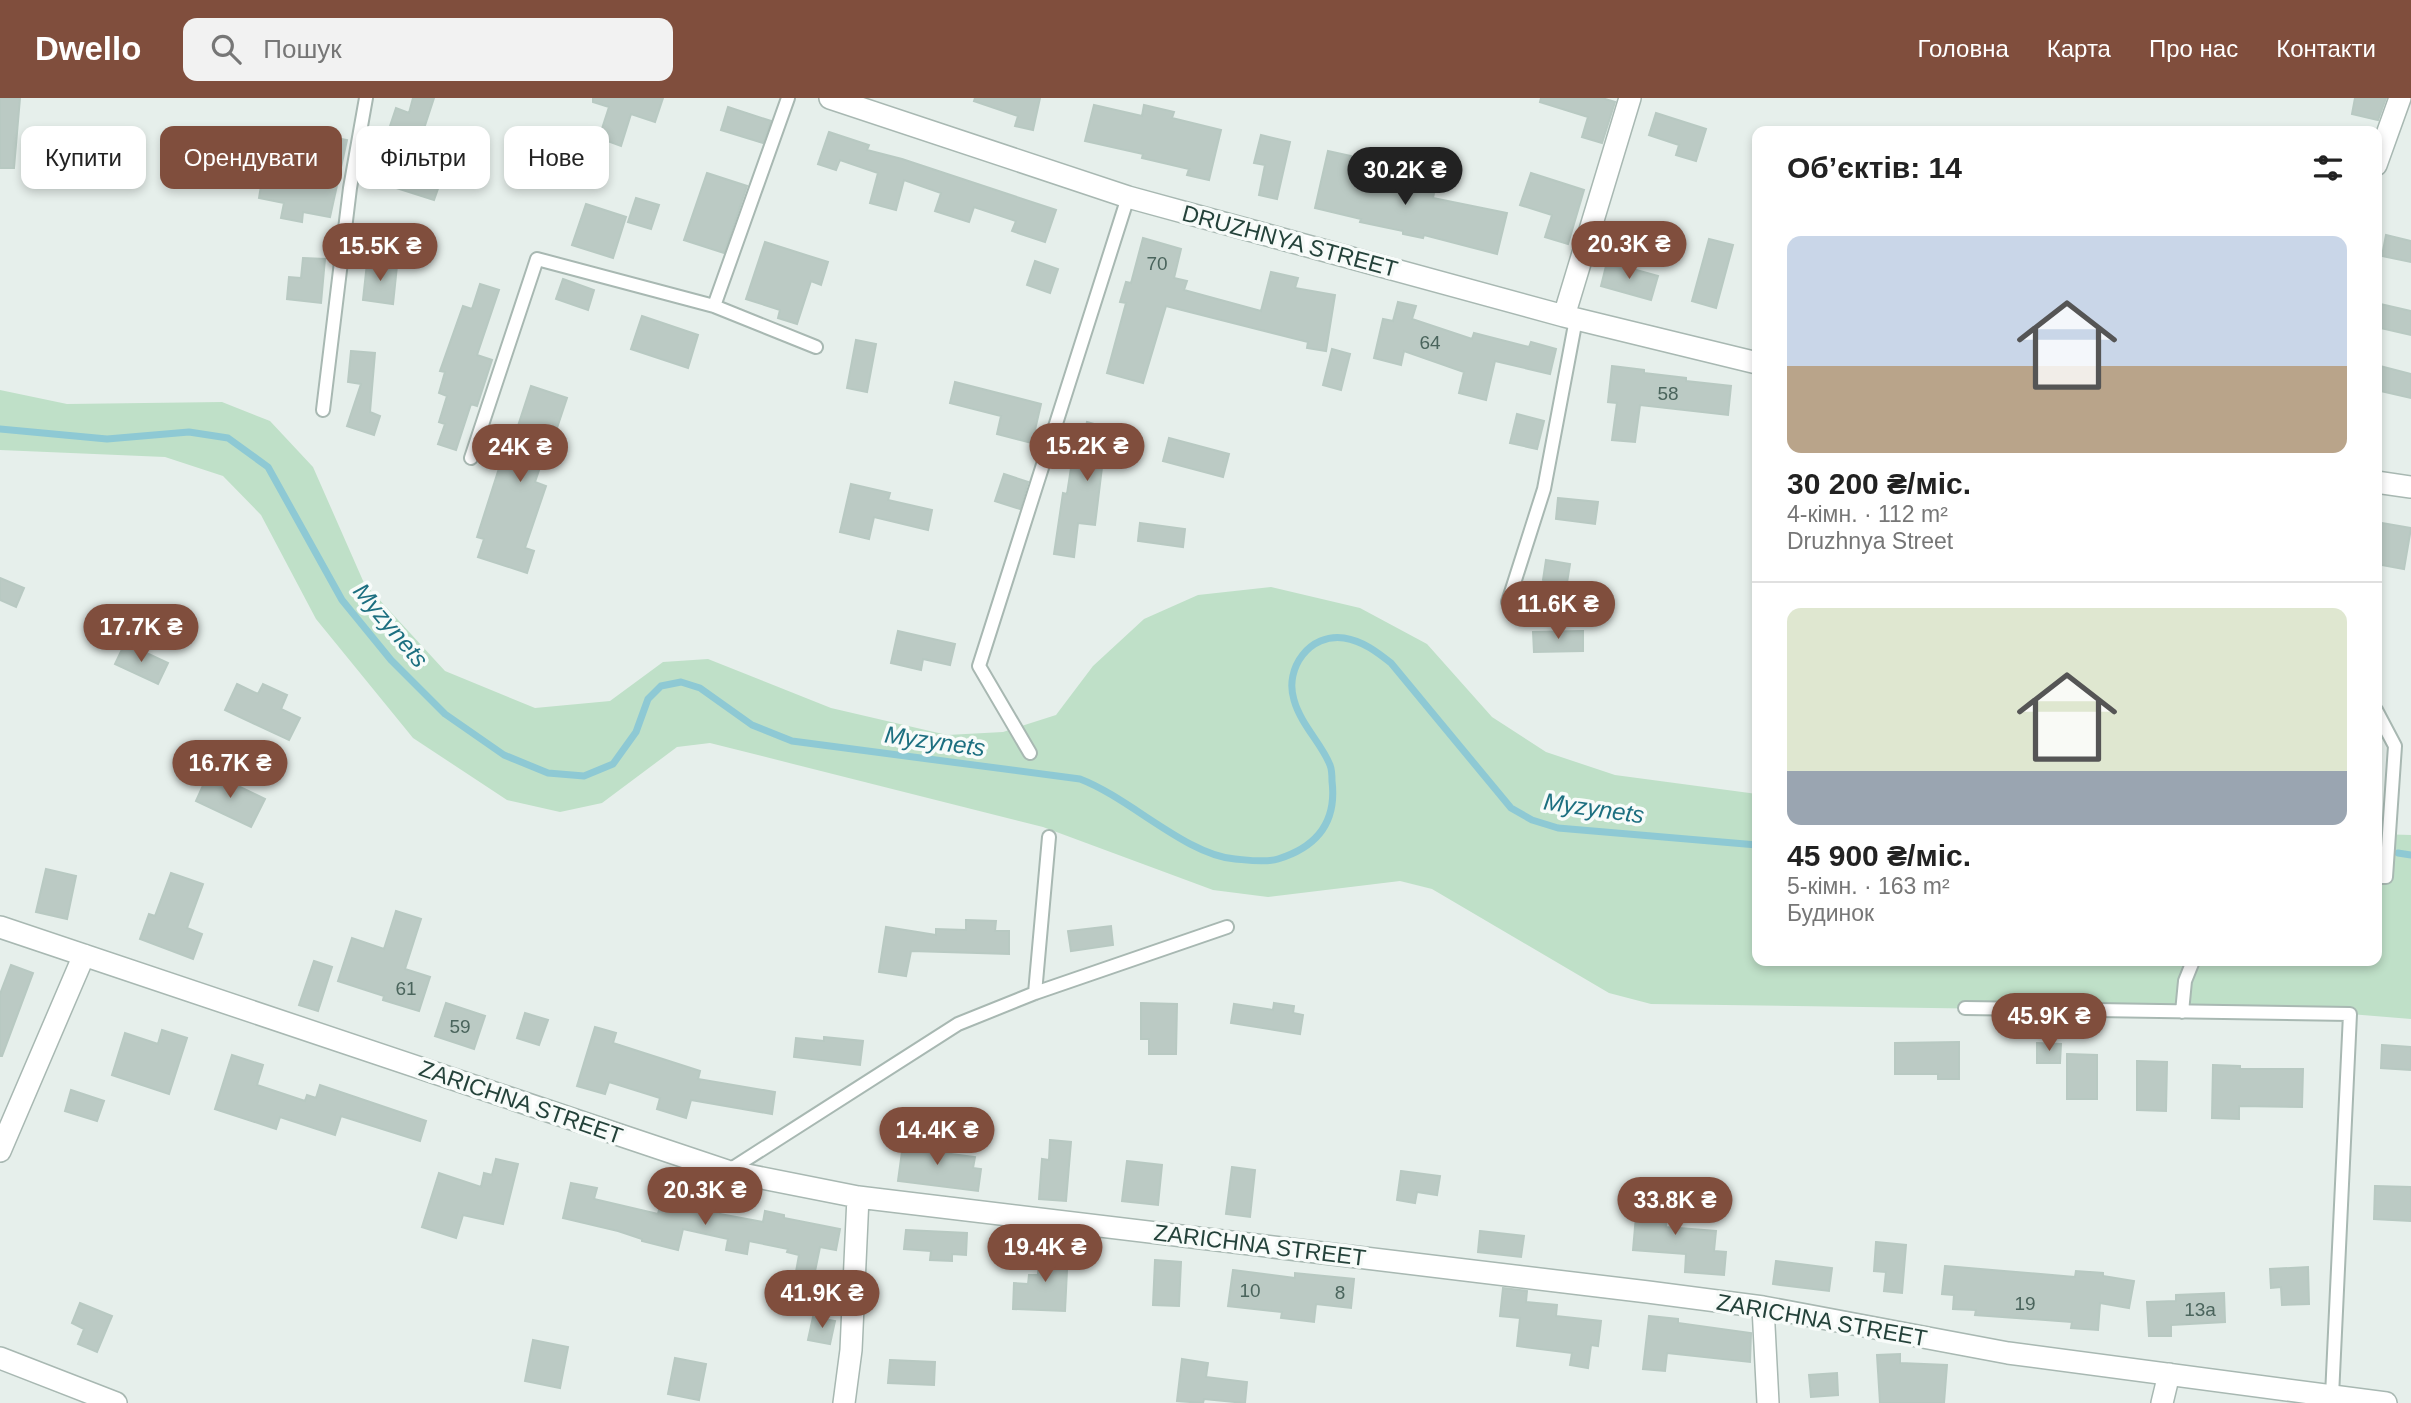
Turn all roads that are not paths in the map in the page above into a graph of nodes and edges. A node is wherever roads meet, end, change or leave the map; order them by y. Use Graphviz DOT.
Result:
graph roads {
  1 [pos="366,98"];
  2 [pos="788,98"];
  3 [pos="830,98"];
  4 [pos="1630,98"];
  5 [pos="2400,98"];
  6 [pos="2382,148"];
  7 [pos="1128,197"];
  8 [pos="714,306"];
  9 [pos="1570,317"];
  10 [pos="816,346"];
  11 [pos="1752,362"];
  12 [pos="323,410"];
  13 [pos="471,458"];
  14 [pos="2382,483"];
  15 [pos="2411,487"];
  16 [pos="1508,601"];
  17 [pos="2382,721"];
  18 [pos="1030,753"];
  19 [pos="2391,798"];
  20 [pos="2382,799"];
  21 [pos="1049,838"];
  22 [pos="2382,877"];
  23 [pos="0,927"];
  24 [pos="1227,927"];
  25 [pos="84,955"];
  26 [pos="2191,966"];
  27 [pos="1035,993"];
  28 [pos="1965,1008"];
  29 [pos="2182,1012"];
  30 [pos="0,1151"];
  31 [pos="727,1171"];
  32 [pos="858,1197"];
  33 [pos="1763,1307"];
  34 [pos="0,1358"];
  35 [pos="2169,1374"];
  36 [pos="2332,1396"];
  37 [pos="116,1403"];
  38 [pos="844,1403"];
  39 [pos="1768,1403"];
  40 [pos="2162,1403"];
  41 [pos="2386,1403"];
  1 -- 12 [label="lane"];
  2 -- 8 [label="lane"];
  3 -- 7 [label="street, DRUZHNYA STREET"];
  4 -- 9 [label="street"];
  5 -- 6 [label="street"];
  7 -- 9 [label="street, DRUZHNYA STREET"];
  7 -- 18 [label="lane"];
  8 -- 10 [label="lane"];
  8 -- 13 [label="lane"];
  9 -- 11 [label="street, DRUZHNYA STREET"];
  9 -- 16 [label="lane"];
  14 -- 15 [label="street"];
  17 -- 19 [label="lane"];
  19 -- 20 [label="lane"];
  19 -- 22 [label="lane"];
  21 -- 27 [label="lane"];
  23 -- 25 [label="street, ZARICHNA STREET"];
  24 -- 27 [label="lane"];
  25 -- 30 [label="street"];
  25 -- 31 [label="street, ZARICHNA STREET"];
  26 -- 29 [label="lane"];
  27 -- 31 [label="lane"];
  28 -- 29 [label="lane"];
  29 -- 36 [label="lane"];
  31 -- 32 [label="street, ZARICHNA STREET"];
  32 -- 33 [label="street, ZARICHNA STREET"];
  32 -- 38 [label="street"];
  33 -- 35 [label="street, ZARICHNA STREET"];
  33 -- 39 [label="street"];
  34 -- 37 [label="street"];
  35 -- 36 [label="street, ZARICHNA STREET"];
  35 -- 40 [label="street"];
  36 -- 41 [label="street, ZARICHNA STREET"];
}
